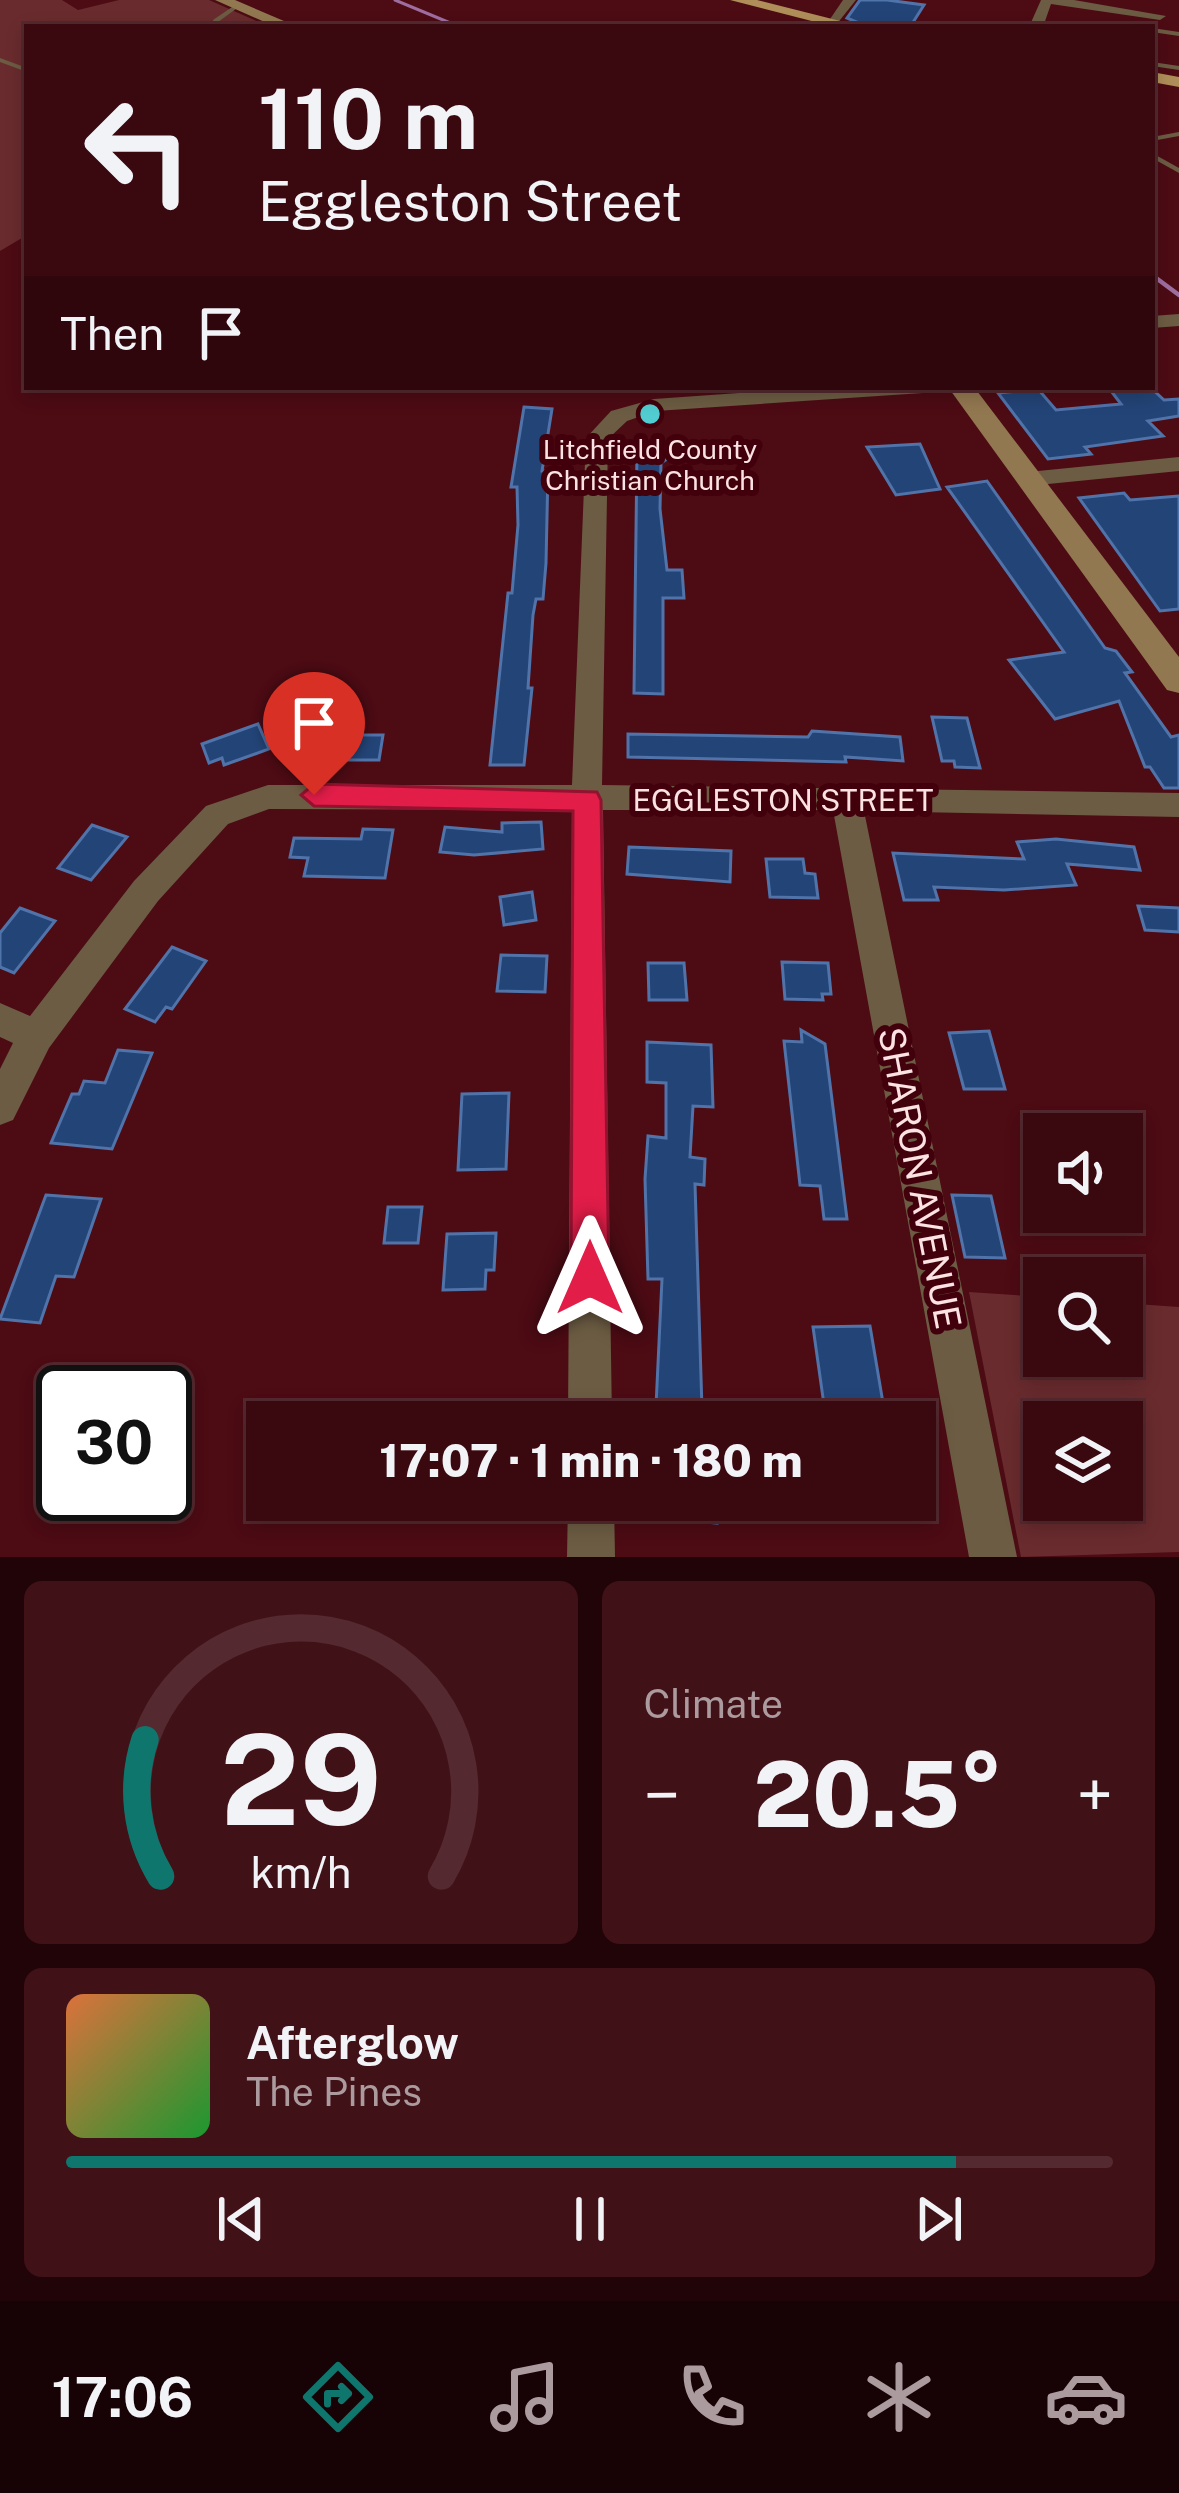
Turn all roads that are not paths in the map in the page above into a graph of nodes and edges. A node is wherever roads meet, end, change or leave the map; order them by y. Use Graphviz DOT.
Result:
graph roads {
  1 [pos="737,0"];
  2 [pos="850,0"];
  3 [pos="230,3"];
  4 [pos="1156,7"];
  5 [pos="1179,7"];
  6 [pos="831,22"];
  7 [pos="282,24"];
  8 [pos="841,24"];
  9 [pos="1037,24"];
  10 [pos="878,390"];
  11 [pos="963,390"];
  12 [pos="1179,464"];
  13 [pos="1028,479"];
  14 [pos="1179,681"];
  15 [pos="846,798"];
  16 [pos="587,800"];
  17 [pos="1179,805"];
  18 [pos="0,1020"];
  19 [pos="36,1036"];
  20 [pos="0,1107"];
  21 [pos="590,1401"];
  22 [pos="591,1521"];
  23 [pos="591,1557"];
  24 [pos="994,1557"];
  1 -- 6 [label="main road"];
  2 -- 6 [label="street"];
  3 -- 7 [label="street"];
  4 -- 5 [label="street"];
  4 -- 9 [label="street"];
  6 -- 8 [label="main road"];
  10 -- 16 [label="street"];
  11 -- 13 [label="street"];
  12 -- 13 [label="street"];
  13 -- 14 [label="street"];
  15 -- 16 [label="street, EGGLESTON STREET"];
  15 -- 17 [label="street, EGGLESTON STREET"];
  15 -- 24 [label="street, SHARON AVENUE"];
  16 -- 19 [label="street, EGGLESTON STREET"];
  16 -- 21 [label="street"];
  18 -- 19 [label="street"];
  19 -- 20 [label="street, EGGLESTON STREET"];
  22 -- 23 [label="street"];
}
